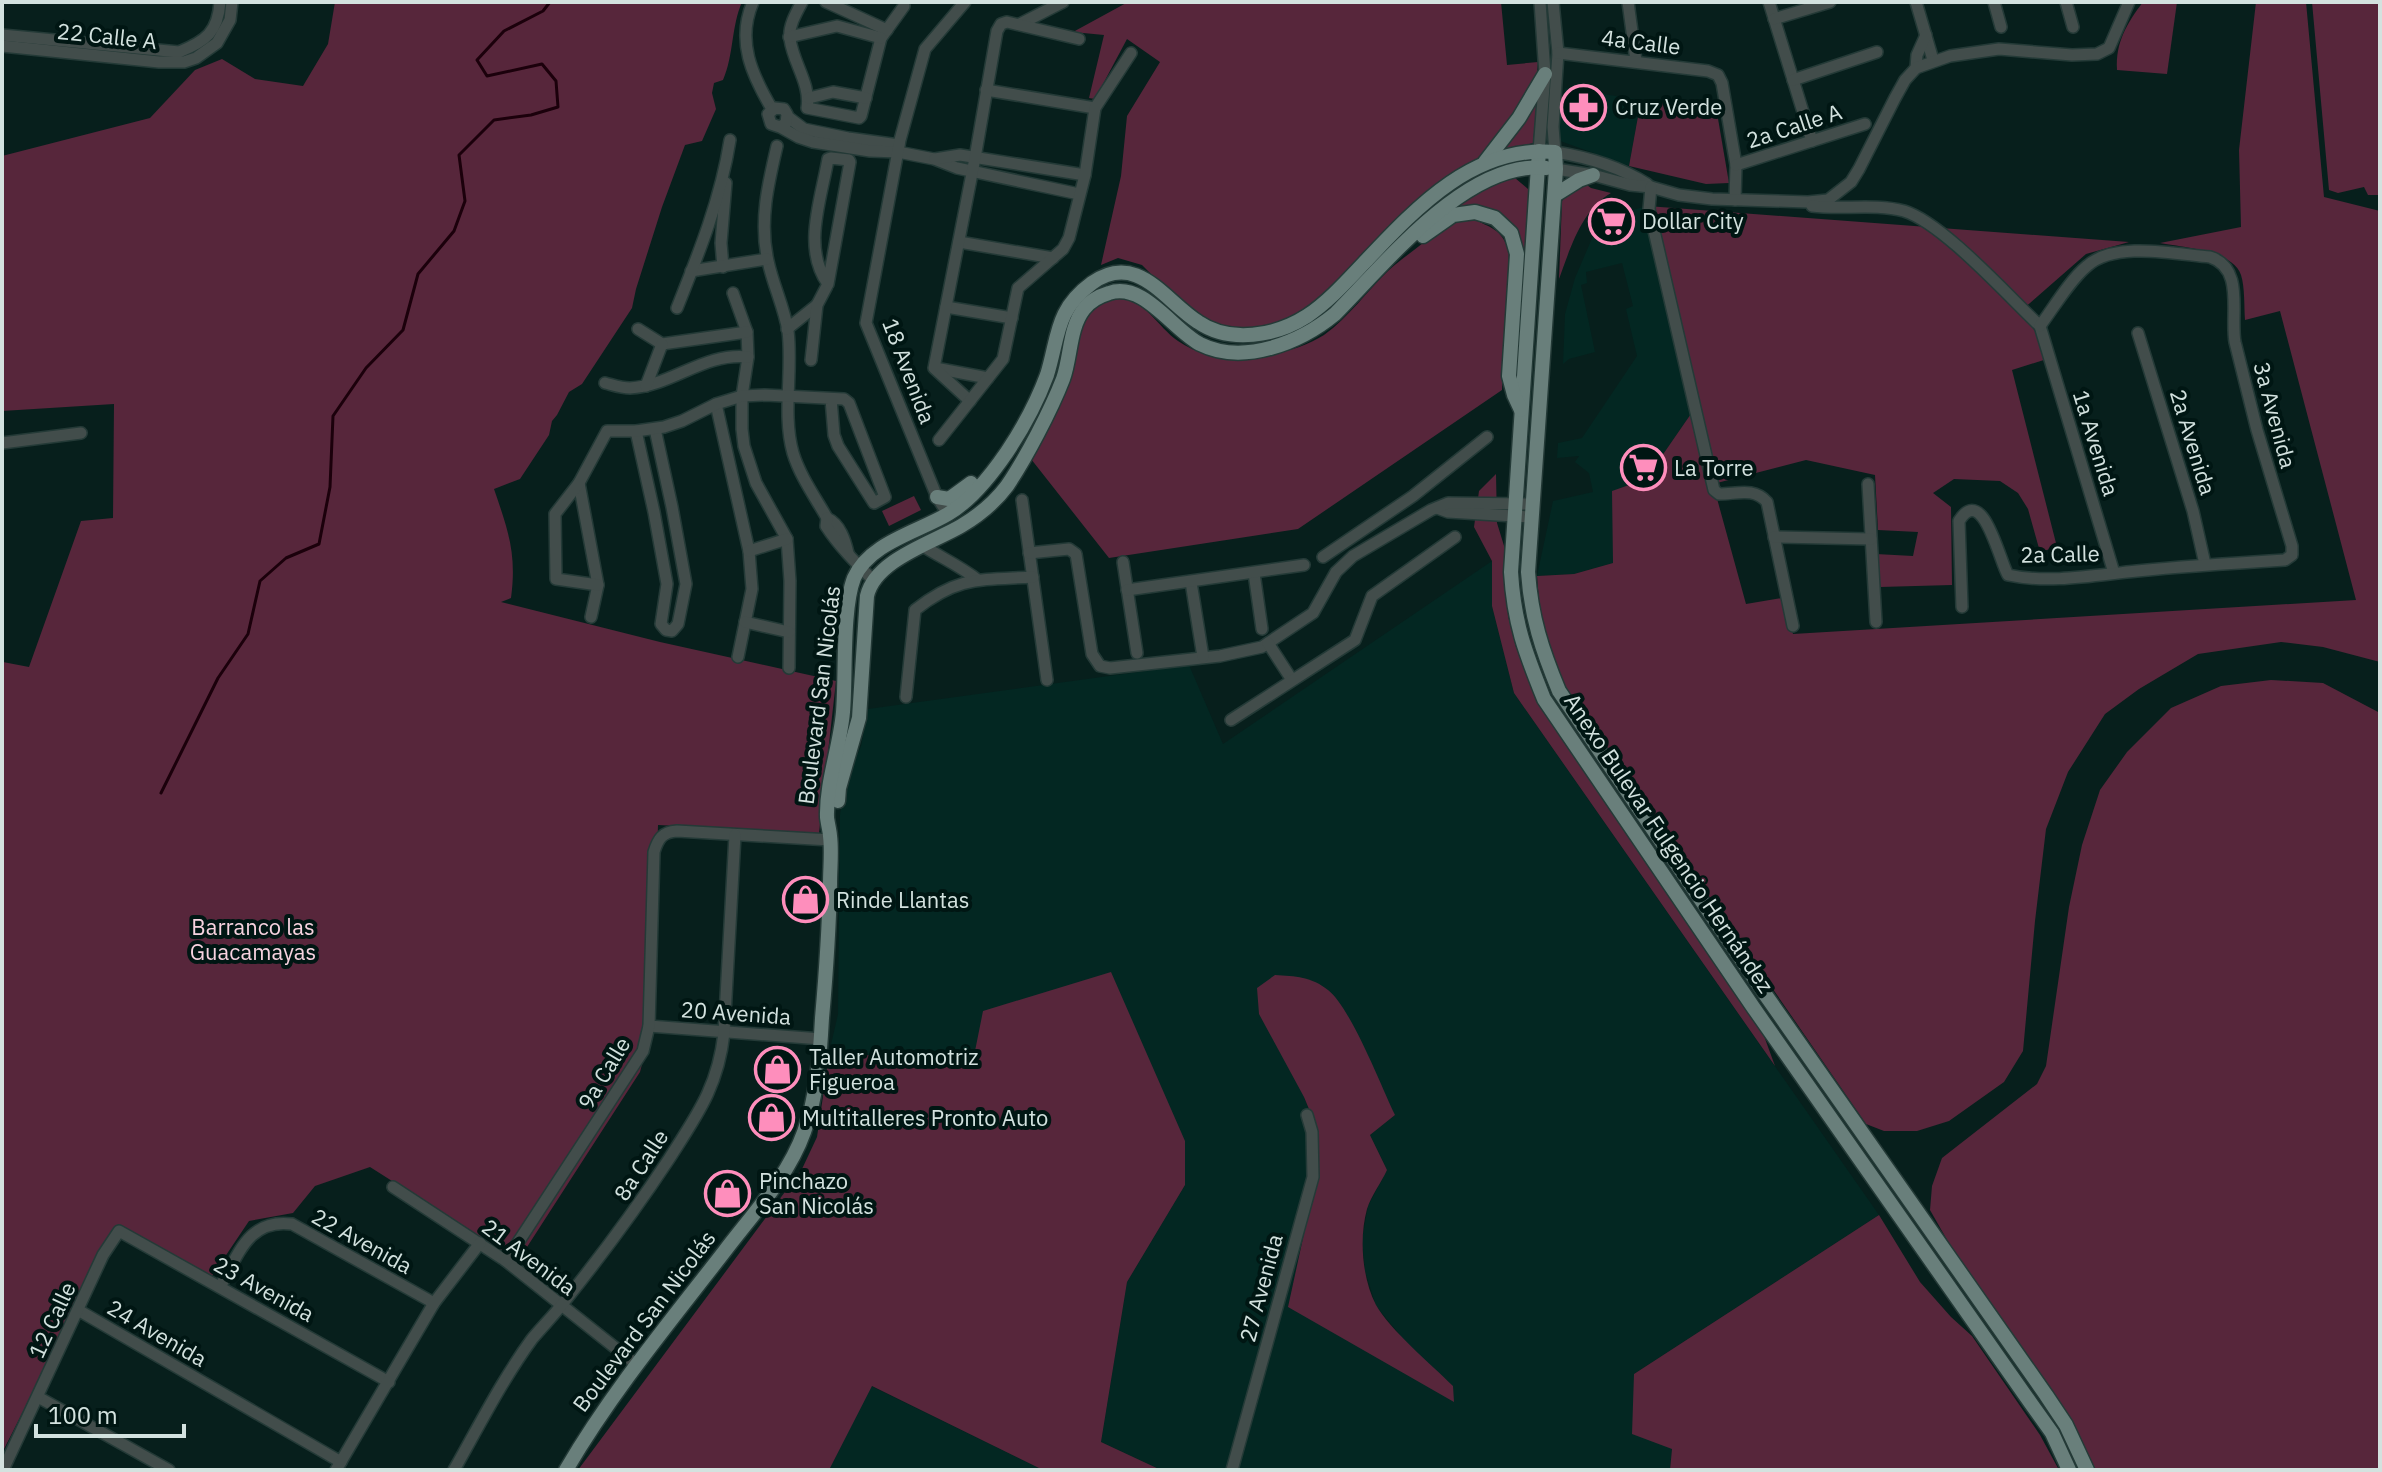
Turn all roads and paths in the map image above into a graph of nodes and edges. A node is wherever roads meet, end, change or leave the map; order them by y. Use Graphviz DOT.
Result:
graph roads {
  1 [pos="220,2"];
  2 [pos="232,2"];
  3 [pos="753,2"];
  4 [pos="802,2"];
  5 [pos="826,2"];
  6 [pos="965,2"];
  7 [pos="1063,2"];
  8 [pos="1540,2"];
  9 [pos="1553,2"];
  10 [pos="1628,2"];
  11 [pos="1769,2"];
  12 [pos="1830,2"];
  13 [pos="1916,2"];
  14 [pos="1994,2"];
  15 [pos="2066,2"];
  16 [pos="2129,2"];
  17 [pos="904,6"];
  18 [pos="1774,19"];
  19 [pos="1020,24"];
  20 [pos="2001,27"];
  21 [pos="2073,27"];
  22 [pos="884,34"];
  23 [pos="2,35"];
  24 [pos="1926,35"];
  25 [pos="789,37"];
  26 [pos="1079,39"];
  27 [pos="2,46"];
  28 [pos="1877,52"];
  29 [pos="1131,53"];
  30 [pos="1558,53"];
  31 [pos="182,57"];
  32 [pos="1933,60"];
  33 [pos="1636,61"];
  34 [pos="1916,68"];
  35 [pos="1545,74"];
  36 [pos="1793,80"];
  37 [pos="986,90"];
  38 [pos="809,98"];
  39 [pos="866,98"];
  40 [pos="1095,108"];
  41 [pos="1865,124"];
  42 [pos="730,140"];
  43 [pos="1812,141"];
  44 [pos="777,146"];
  45 [pos="899,146"];
  46 [pos="1539,151"];
  47 [pos="1555,152"];
  48 [pos="975,158"];
  49 [pos="934,159"];
  50 [pos="1736,165"];
  51 [pos="1481,166"];
  52 [pos="1538,167"];
  53 [pos="1556,169"];
  54 [pos="973,171"];
  55 [pos="725,174"];
  56 [pos="1085,175"];
  57 [pos="1593,175"];
  58 [pos="1651,187"];
  59 [pos="1079,194"];
  60 [pos="1555,195"];
  61 [pos="1735,200"];
  62 [pos="1783,201"];
  63 [pos="959,242"];
  64 [pos="1053,258"];
  65 [pos="767,259"];
  66 [pos="723,267"];
  67 [pos="691,271"];
  68 [pos="1379,271"];
  69 [pos="828,284"];
  70 [pos="733,293"];
  71 [pos="817,305"];
  72 [pos="946,307"];
  73 [pos="677,308"];
  74 [pos="1012,318"];
  75 [pos="2040,326"];
  76 [pos="638,329"];
  77 [pos="787,329"];
  78 [pos="747,332"];
  79 [pos="2138,333"];
  80 [pos="662,344"];
  81 [pos="748,357"];
  82 [pos="811,360"];
  83 [pos="934,368"];
  84 [pos="988,378"];
  85 [pos="1044,382"];
  86 [pos="605,383"];
  87 [pos="646,386"];
  88 [pos="742,396"];
  89 [pos="789,397"];
  90 [pos="831,399"];
  91 [pos="970,401"];
  92 [pos="716,404"];
  93 [pos="1522,412"];
  94 [pos="655,429"];
  95 [pos="636,431"];
  96 [pos="81,433"];
  97 [pos="1487,437"];
  98 [pos="939,440"];
  99 [pos="2,443"];
  100 [pos="579,483"];
  101 [pos="1868,484"];
  102 [pos="937,497"];
  103 [pos="1022,500"];
  104 [pos="672,507"];
  105 [pos="1515,509"];
  106 [pos="1532,510"];
  107 [pos="654,512"];
  108 [pos="948,514"];
  109 [pos="1353,537"];
  110 [pos="1455,537"];
  111 [pos="1774,537"];
  112 [pos="787,539"];
  113 [pos="1871,539"];
  114 [pos="926,544"];
  115 [pos="749,551"];
  116 [pos="1361,552"];
  117 [pos="1029,553"];
  118 [pos="2292,555"];
  119 [pos="1323,557"];
  120 [pos="1123,562"];
  121 [pos="2205,564"];
  122 [pos="1304,565"];
  123 [pos="860,568"];
  124 [pos="1254,573"];
  125 [pos="2114,573"];
  126 [pos="1033,577"];
  127 [pos="873,580"];
  128 [pos="973,581"];
  129 [pos="1191,582"];
  130 [pos="598,585"];
  131 [pos="1127,590"];
  132 [pos="1962,607"];
  133 [pos="591,617"];
  134 [pos="745,622"];
  135 [pos="1876,622"];
  136 [pos="1793,626"];
  137 [pos="1262,629"];
  138 [pos="789,632"];
  139 [pos="1268,643"];
  140 [pos="1137,653"];
  141 [pos="738,657"];
  142 [pos="1203,657"];
  143 [pos="789,668"];
  144 [pos="1047,680"];
  145 [pos="1292,680"];
  146 [pos="906,697"];
  147 [pos="1231,720"];
  148 [pos="735,835"];
  149 [pos="830,836"];
  150 [pos="649,1026"];
  151 [pos="724,1033"];
  152 [pos="821,1039"];
  153 [pos="1307,1115"];
  154 [pos="393,1187"];
  155 [pos="119,1231"];
  156 [pos="480,1243"];
  157 [pos="506,1261"];
  158 [pos="220,1287"];
  159 [pos="434,1303"];
  160 [pos="562,1306"];
  161 [pos="78,1310"];
  162 [pos="637,1365"];
  163 [pos="389,1382"];
  164 [pos="38,1397"];
  165 [pos="339,1466"];
  166 [pos="3,1470"];
  167 [pos="169,1470"];
  168 [pos="454,1470"];
  169 [pos="566,1470"];
  170 [pos="1232,1470"];
  171 [pos="2069,1470"];
  172 [pos="2087,1470"];
  1 -- 31 [label="street, 22 Calle A"];
  2 -- 31 [label="street, 22 Calle A"];
  3 -- 45 [label="street"];
  4 -- 25 [label="street"];
  5 -- 22 [label="street"];
  6 -- 45 [label="street, 18 Avenida"];
  7 -- 19 [label="street"];
  8 -- 35 [label="street"];
  9 -- 30 [label="street"];
  10 -- 33 [label="street"];
  11 -- 18 [label="street"];
  12 -- 18 [label="street"];
  13 -- 24 [label="street"];
  14 -- 20 [label="street"];
  15 -- 21 [label="street"];
  16 -- 32 [label="street"];
  17 -- 22 [label="street"];
  18 -- 36 [label="street"];
  19 -- 26 [label="street"];
  19 -- 37 [label="street"];
  22 -- 25 [label="street"];
  22 -- 39 [label="street"];
  23 -- 31 [label="street, 22 Calle A"];
  24 -- 32 [label="street"];
  24 -- 34 [label="street"];
  25 -- 38 [label="street"];
  27 -- 31 [label="street, 22 Calle A"];
  28 -- 36 [label="street"];
  29 -- 40 [label="street"];
  30 -- 33 [label="street, 4a Calle"];
  30 -- 47 [label="street"];
  32 -- 34 [label="street"];
  33 -- 50 [label="street, 4a Calle"];
  34 -- 62 [label="street"];
  35 -- 46 [label="street"];
  35 -- 51 [label="main road"];
  36 -- 43 [label="street"];
  37 -- 40 [label="street"];
  37 -- 48 [label="street"];
  38 -- 39 [label="street"];
  38 -- 39 [label="street"];
  40 -- 56 [label="street"];
  41 -- 43 [label="street, 2a Calle A"];
  42 -- 55 [label="street"];
  43 -- 50 [label="street, 2a Calle A"];
  44 -- 65 [label="street"];
  45 -- 49 [label="street"];
  45 -- 102 [label="street, 18 Avenida"];
  46 -- 47 [label="main road, Boulevard San Nicolás"];
  46 -- 51 [label="main road, Boulevard San Nicolás"];
  46 -- 52 [label="main road, Anexo Bulevar Fulgencio Hernández"];
  47 -- 53 [label="main road, Anexo Bulevar Fulgencio Hernández"];
  47 -- 58 [label="street"];
  48 -- 49 [label="street"];
  48 -- 54 [label="street"];
  48 -- 56 [label="street"];
  49 -- 54 [label="street"];
  50 -- 61 [label="street"];
  51 -- 85 [label="main road, Boulevard San Nicolás"];
  52 -- 53 [label="main road, Boulevard San Nicolás"];
  52 -- 68 [label="main road, Boulevard San Nicolás"];
  52 -- 93 [label="main road, Anexo Bulevar Fulgencio Hernández"];
  53 -- 57 [label="street"];
  53 -- 60 [label="main road, Anexo Bulevar Fulgencio Hernández"];
  54 -- 59 [label="street"];
  54 -- 63 [label="street"];
  55 -- 66 [label="street"];
  55 -- 67 [label="street"];
  56 -- 59 [label="street"];
  57 -- 58 [label="street"];
  57 -- 60 [label="main road"];
  58 -- 61 [label="street"];
  58 -- 111 [label="street"];
  59 -- 64 [label="street"];
  60 -- 106 [label="main road, Anexo Bulevar Fulgencio Hernández"];
  61 -- 62 [label="street"];
  62 -- 75 [label="street"];
  63 -- 64 [label="street"];
  63 -- 72 [label="street"];
  64 -- 74 [label="street"];
  65 -- 66 [label="street"];
  65 -- 77 [label="street"];
  66 -- 67 [label="street"];
  67 -- 73 [label="street"];
  68 -- 93 [label="main road"];
  68 -- 114 [label="main road, Boulevard San Nicolás"];
  69 -- 69 [label="street"];
  69 -- 71 [label="street"];
  70 -- 78 [label="street"];
  71 -- 77 [label="street"];
  71 -- 82 [label="street"];
  72 -- 74 [label="street"];
  72 -- 83 [label="street"];
  74 -- 84 [label="street"];
  75 -- 118 [label="street, 3a Avenida"];
  75 -- 125 [label="street, 1a Avenida"];
  76 -- 80 [label="street"];
  77 -- 89 [label="street"];
  78 -- 80 [label="street"];
  78 -- 81 [label="street"];
  79 -- 121 [label="street, 2a Avenida"];
  80 -- 87 [label="street"];
  81 -- 87 [label="street"];
  81 -- 88 [label="street"];
  83 -- 84 [label="street"];
  83 -- 91 [label="street"];
  84 -- 91 [label="street"];
  85 -- 102 [label="main road"];
  85 -- 108 [label="main road, Boulevard San Nicolás"];
  86 -- 87 [label="street"];
  88 -- 89 [label="street"];
  88 -- 92 [label="street"];
  88 -- 112 [label="street"];
  89 -- 90 [label="street"];
  89 -- 123 [label="street"];
  90 -- 90 [label="street"];
  91 -- 98 [label="street"];
  92 -- 94 [label="street"];
  92 -- 115 [label="street"];
  93 -- 105 [label="main road, Anexo Bulevar Fulgencio Hernández"];
  94 -- 95 [label="street"];
  94 -- 104 [label="street"];
  95 -- 100 [label="street"];
  95 -- 107 [label="street"];
  96 -- 99 [label="street"];
  97 -- 109 [label="street"];
  100 -- 130 [label="street"];
  100 -- 130 [label="street"];
  101 -- 113 [label="street"];
  102 -- 108 [label="street, 18 Avenida"];
  103 -- 117 [label="street"];
  104 -- 107 [label="street"];
  104 -- 107 [label="street"];
  105 -- 106 [label="street"];
  105 -- 116 [label="street"];
  105 -- 171 [label="main road, Anexo Bulevar Fulgencio Hernández"];
  106 -- 172 [label="main road, Anexo Bulevar Fulgencio Hernández"];
  108 -- 114 [label="main road"];
  108 -- 123 [label="main road, Boulevard San Nicolás"];
  109 -- 116 [label="street"];
  109 -- 119 [label="street"];
  110 -- 145 [label="street"];
  111 -- 113 [label="street"];
  111 -- 136 [label="street"];
  112 -- 115 [label="street"];
  112 -- 138 [label="street"];
  113 -- 135 [label="street"];
  114 -- 127 [label="main road, Boulevard San Nicolás"];
  114 -- 128 [label="street"];
  115 -- 134 [label="street"];
  116 -- 139 [label="street"];
  117 -- 126 [label="street"];
  117 -- 142 [label="street"];
  118 -- 121 [label="street, 2a Calle"];
  120 -- 131 [label="street"];
  121 -- 125 [label="street, 2a Calle"];
  122 -- 124 [label="street"];
  123 -- 127 [label="street"];
  123 -- 149 [label="main road, Boulevard San Nicolás"];
  124 -- 129 [label="street"];
  124 -- 137 [label="street"];
  125 -- 132 [label="street, 2a Calle"];
  126 -- 128 [label="street"];
  126 -- 144 [label="street"];
  127 -- 149 [label="main road, Boulevard San Nicolás"];
  128 -- 146 [label="street"];
  129 -- 131 [label="street"];
  129 -- 142 [label="street"];
  130 -- 133 [label="street"];
  131 -- 140 [label="street"];
  134 -- 138 [label="street"];
  134 -- 141 [label="street"];
  138 -- 143 [label="street"];
  139 -- 142 [label="street"];
  139 -- 145 [label="street"];
  145 -- 147 [label="street"];
  148 -- 149 [label="street"];
  148 -- 150 [label="street, 9a Calle"];
  148 -- 151 [label="street, 8a Calle"];
  149 -- 152 [label="main road, Boulevard San Nicolás"];
  150 -- 151 [label="street, 20 Avenida"];
  150 -- 157 [label="street, 9a Calle"];
  151 -- 152 [label="street, 20 Avenida"];
  151 -- 160 [label="street, 8a Calle"];
  152 -- 162 [label="main road, Boulevard San Nicolás"];
  153 -- 170 [label="street, 27 Avenida"];
  154 -- 156 [label="street, 21 Avenida"];
  155 -- 158 [label="street, 23 Avenida"];
  155 -- 161 [label="street, 12 Calle"];
  156 -- 157 [label="street, 21 Avenida"];
  156 -- 159 [label="street"];
  157 -- 160 [label="street, 21 Avenida"];
  158 -- 159 [label="street, 22 Avenida"];
  158 -- 163 [label="street, 23 Avenida"];
  159 -- 163 [label="street"];
  160 -- 162 [label="street, 21 Avenida"];
  160 -- 168 [label="street, 8a Calle"];
  161 -- 164 [label="street, 12 Calle"];
  161 -- 165 [label="street, 24 Avenida"];
  162 -- 169 [label="main road, Boulevard San Nicolás"];
  163 -- 165 [label="street"];
  164 -- 166 [label="street, 12 Calle"];
  164 -- 167 [label="street"];
}
